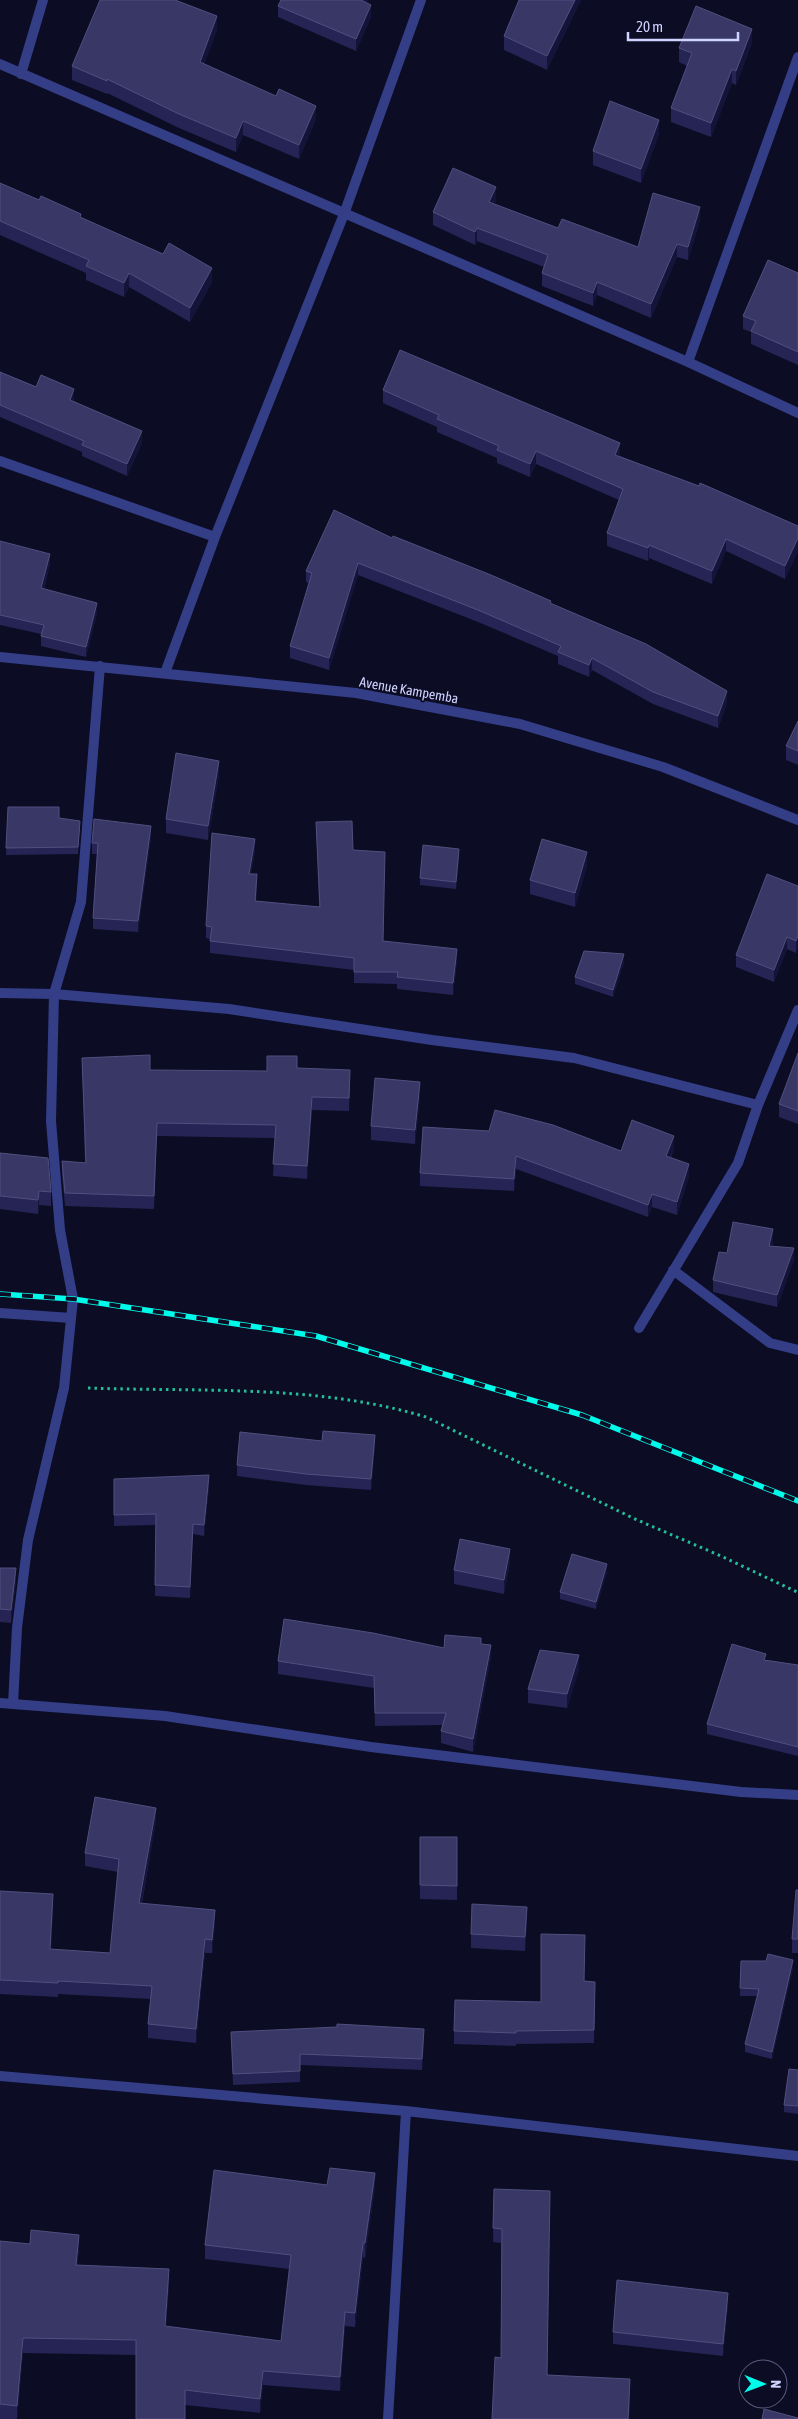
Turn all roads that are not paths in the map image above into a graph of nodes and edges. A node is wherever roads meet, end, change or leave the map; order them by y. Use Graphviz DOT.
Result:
graph roads {
  1 [pos="42,0"];
  2 [pos="420,0"];
  3 [pos="798,57"];
  4 [pos="0,64"];
  5 [pos="21,74"];
  6 [pos="344,214"];
  7 [pos="688,362"];
  8 [pos="798,413"];
  9 [pos="0,461"];
  10 [pos="215,537"];
  11 [pos="0,657"];
  12 [pos="100,666"];
  13 [pos="165,673"];
  14 [pos="798,820"];
  15 [pos="0,993"];
  16 [pos="54,994"];
  17 [pos="798,1010"];
  18 [pos="758,1105"];
  19 [pos="672,1270"];
  20 [pos="0,1313"];
  21 [pos="70,1318"];
  22 [pos="639,1328"];
  23 [pos="798,1350"];
  24 [pos="0,1704"];
  25 [pos="13,1704"];
  26 [pos="798,1796"];
  27 [pos="0,2076"];
  28 [pos="406,2111"];
  29 [pos="798,2156"];
  30 [pos="388,2419"];
  1 -- 5 [label="street"];
  2 -- 6 [label="street"];
  3 -- 7 [label="street"];
  4 -- 5 [label="street"];
  5 -- 6 [label="street"];
  6 -- 7 [label="street"];
  6 -- 10 [label="street"];
  7 -- 8 [label="street"];
  9 -- 10 [label="street"];
  10 -- 13 [label="street"];
  11 -- 12 [label="street, Avenue Kampemba"];
  12 -- 13 [label="street, Avenue Kampemba"];
  12 -- 16 [label="street"];
  13 -- 14 [label="street, Avenue Kampemba"];
  15 -- 16 [label="street"];
  16 -- 18 [label="street"];
  16 -- 21 [label="street"];
  17 -- 18 [label="street"];
  18 -- 19 [label="street"];
  19 -- 22 [label="street"];
  19 -- 23 [label="street"];
  20 -- 21 [label="street"];
  21 -- 25 [label="street"];
  24 -- 25 [label="street"];
  25 -- 26 [label="street"];
  27 -- 28 [label="street"];
  28 -- 29 [label="street"];
  28 -- 30 [label="street"];
}
